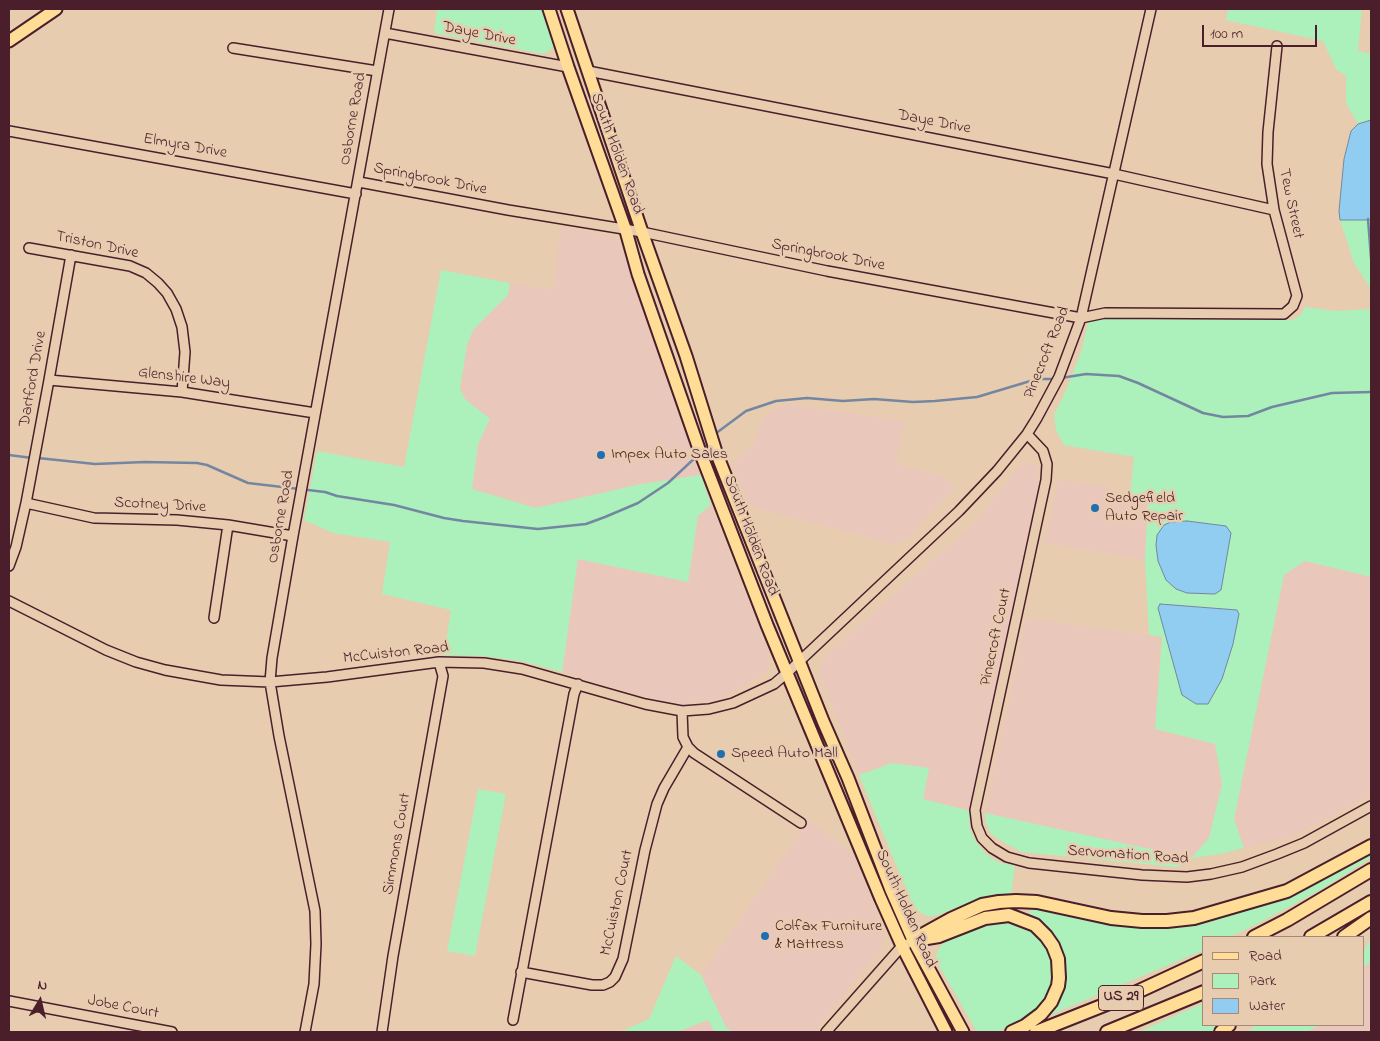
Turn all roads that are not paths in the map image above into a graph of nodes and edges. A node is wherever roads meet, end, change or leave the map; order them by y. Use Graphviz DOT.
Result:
graph roads {
  1 [pos="56,9"];
  2 [pos="389,9"];
  3 [pos="549,9"];
  4 [pos="567,9"];
  5 [pos="1151,9"];
  6 [pos="385,32"];
  7 [pos="10,36"];
  8 [pos="1277,46"];
  9 [pos="233,48"];
  10 [pos="568,67"];
  11 [pos="377,70"];
  12 [pos="588,71"];
  13 [pos="9,131"];
  14 [pos="1114,174"];
  15 [pos="358,182"];
  16 [pos="356,194"];
  17 [pos="1274,210"];
  18 [pos="626,230"];
  19 [pos="642,232"];
  20 [pos="29,248"];
  21 [pos="71,254"];
  22 [pos="1293,306"];
  23 [pos="1081,318"];
  24 [pos="50,380"];
  25 [pos="182,392"];
  26 [pos="315,413"];
  27 [pos="1027,434"];
  28 [pos="26,503"];
  29 [pos="228,525"];
  30 [pos="293,536"];
  31 [pos="9,566"];
  32 [pos="9,601"];
  33 [pos="214,618"];
  34 [pos="439,662"];
  35 [pos="799,662"];
  36 [pos="787,673"];
  37 [pos="270,682"];
  38 [pos="578,684"];
  39 [pos="682,711"];
  40 [pos="688,747"];
  41 [pos="1371,806"];
  42 [pos="801,823"];
  43 [pos="1371,846"];
  44 [pos="992,848"];
  45 [pos="1371,870"];
  46 [pos="1371,902"];
  47 [pos="1371,918"];
  48 [pos="1256,936"];
  49 [pos="1313,936"];
  50 [pos="1345,936"];
  51 [pos="908,943"];
  52 [pos="1202,962"];
  53 [pos="522,972"];
  54 [pos="1202,993"];
  55 [pos="9,1001"];
  56 [pos="513,1020"];
  57 [pos="962,1031"];
  58 [pos="172,1032"];
  59 [pos="305,1032"];
  60 [pos="382,1032"];
  61 [pos="826,1032"];
  62 [pos="946,1032"];
  63 [pos="1012,1032"];
  64 [pos="1036,1032"];
  65 [pos="1107,1032"];
  1 -- 7 [label="main road"];
  2 -- 6 [label="street, Osborne Road"];
  3 -- 10 [label="main road, South Holden Road"];
  4 -- 12 [label="main road, South Holden Road"];
  5 -- 14 [label="street, Pinecroft Road"];
  6 -- 10 [label="street, Daye Drive"];
  6 -- 11 [label="street, Osborne Road"];
  8 -- 17 [label="street, Tew Street"];
  9 -- 11 [label="street"];
  10 -- 18 [label="main road, South Holden Road"];
  11 -- 15 [label="street, Osborne Road"];
  12 -- 14 [label="street, Daye Drive"];
  12 -- 19 [label="main road, South Holden Road"];
  13 -- 16 [label="street, Elmyra Drive"];
  14 -- 17 [label="street, Daye Drive"];
  14 -- 23 [label="street, Pinecroft Road"];
  15 -- 16 [label="street, Osborne Road"];
  15 -- 18 [label="street, Springbrook Drive"];
  16 -- 26 [label="street, Osborne Road"];
  17 -- 22 [label="street, Tew Street"];
  18 -- 19 [label="street, Springbrook Drive"];
  18 -- 36 [label="main road, South Holden Road"];
  19 -- 23 [label="street, Springbrook Drive"];
  19 -- 35 [label="main road, South Holden Road"];
  20 -- 21 [label="street, Triston Drive"];
  21 -- 24 [label="street, Dartford Drive"];
  21 -- 25 [label="street, Triston Drive"];
  22 -- 23 [label="street, Springbrook Drive"];
  23 -- 27 [label="street, Pinecroft Road"];
  24 -- 25 [label="street, Glenshire Way"];
  24 -- 28 [label="street, Dartford Drive"];
  25 -- 26 [label="street, Glenshire Way"];
  26 -- 30 [label="street, Osborne Road"];
  27 -- 35 [label="street, Pinecroft Road"];
  27 -- 44 [label="street, Pinecroft Court"];
  28 -- 29 [label="street, Scotney Drive"];
  28 -- 31 [label="street, Dartford Drive"];
  29 -- 30 [label="street, Scotney Drive"];
  29 -- 33 [label="street"];
  30 -- 37 [label="street, Osborne Road"];
  32 -- 37 [label="street, McCuiston Road"];
  34 -- 37 [label="street, McCuiston Road"];
  34 -- 38 [label="street, McCuiston Road"];
  34 -- 60 [label="street, Simmons Court"];
  35 -- 36 [label="street, Pinecroft Road"];
  35 -- 51 [label="main road, South Holden Road"];
  36 -- 39 [label="street, McCuiston Road"];
  36 -- 51 [label="main road, South Holden Road"];
  37 -- 59 [label="street, Osborne Road"];
  38 -- 39 [label="street, McCuiston Road"];
  38 -- 53 [label="street"];
  39 -- 40 [label="street"];
  40 -- 42 [label="street"];
  40 -- 53 [label="street, McCuiston Court"];
  41 -- 44 [label="street, Servomation Road"];
  43 -- 51 [label="highway"];
  45 -- 48 [label="highway"];
  46 -- 49 [label="highway"];
  47 -- 50 [label="highway"];
  51 -- 57 [label="main road, South Holden Road"];
  51 -- 61 [label="street"];
  51 -- 62 [label="main road, South Holden Road"];
  51 -- 63 [label="highway"];
  52 -- 64 [label="highway, US 29"];
  53 -- 56 [label="street"];
  54 -- 65 [label="highway, US 29"];
  55 -- 58 [label="street, Jobe Court"];
}
